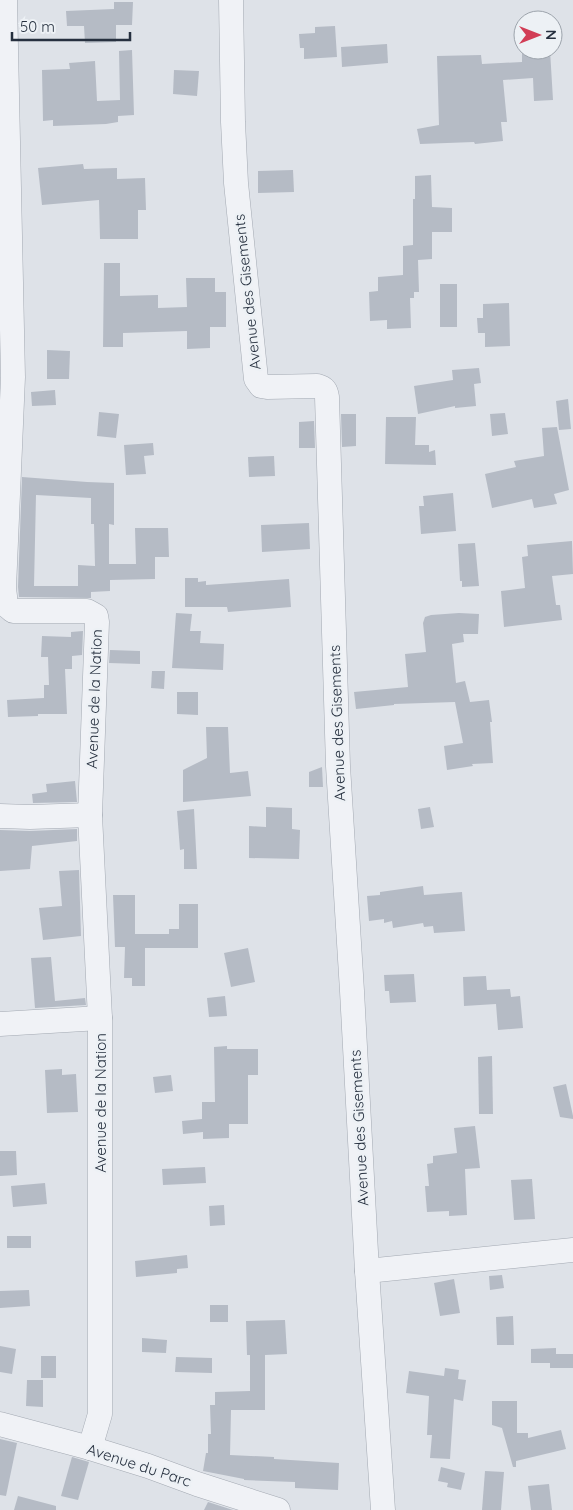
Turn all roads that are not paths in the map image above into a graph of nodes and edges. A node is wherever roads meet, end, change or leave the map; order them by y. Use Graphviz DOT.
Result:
graph roads {
  1 [pos="5,0"];
  2 [pos="231,0"];
  3 [pos="90,815"];
  4 [pos="0,816"];
  5 [pos="100,1018"];
  6 [pos="0,1024"];
  7 [pos="573,1250"];
  8 [pos="367,1271"];
  9 [pos="0,1424"];
  10 [pos="90,1448"];
  11 [pos="278,1510"];
  12 [pos="383,1510"];
  1 -- 3 [label="street, Avenue de la Nation"];
  2 -- 8 [label="street, Avenue des Gisements"];
  3 -- 4 [label="street"];
  3 -- 5 [label="street, Avenue de la Nation"];
  5 -- 6 [label="street"];
  5 -- 10 [label="street, Avenue de la Nation"];
  7 -- 8 [label="street"];
  8 -- 12 [label="street, Avenue des Gisements"];
  9 -- 10 [label="street, Avenue du Parc"];
  10 -- 11 [label="street, Avenue du Parc"];
}
